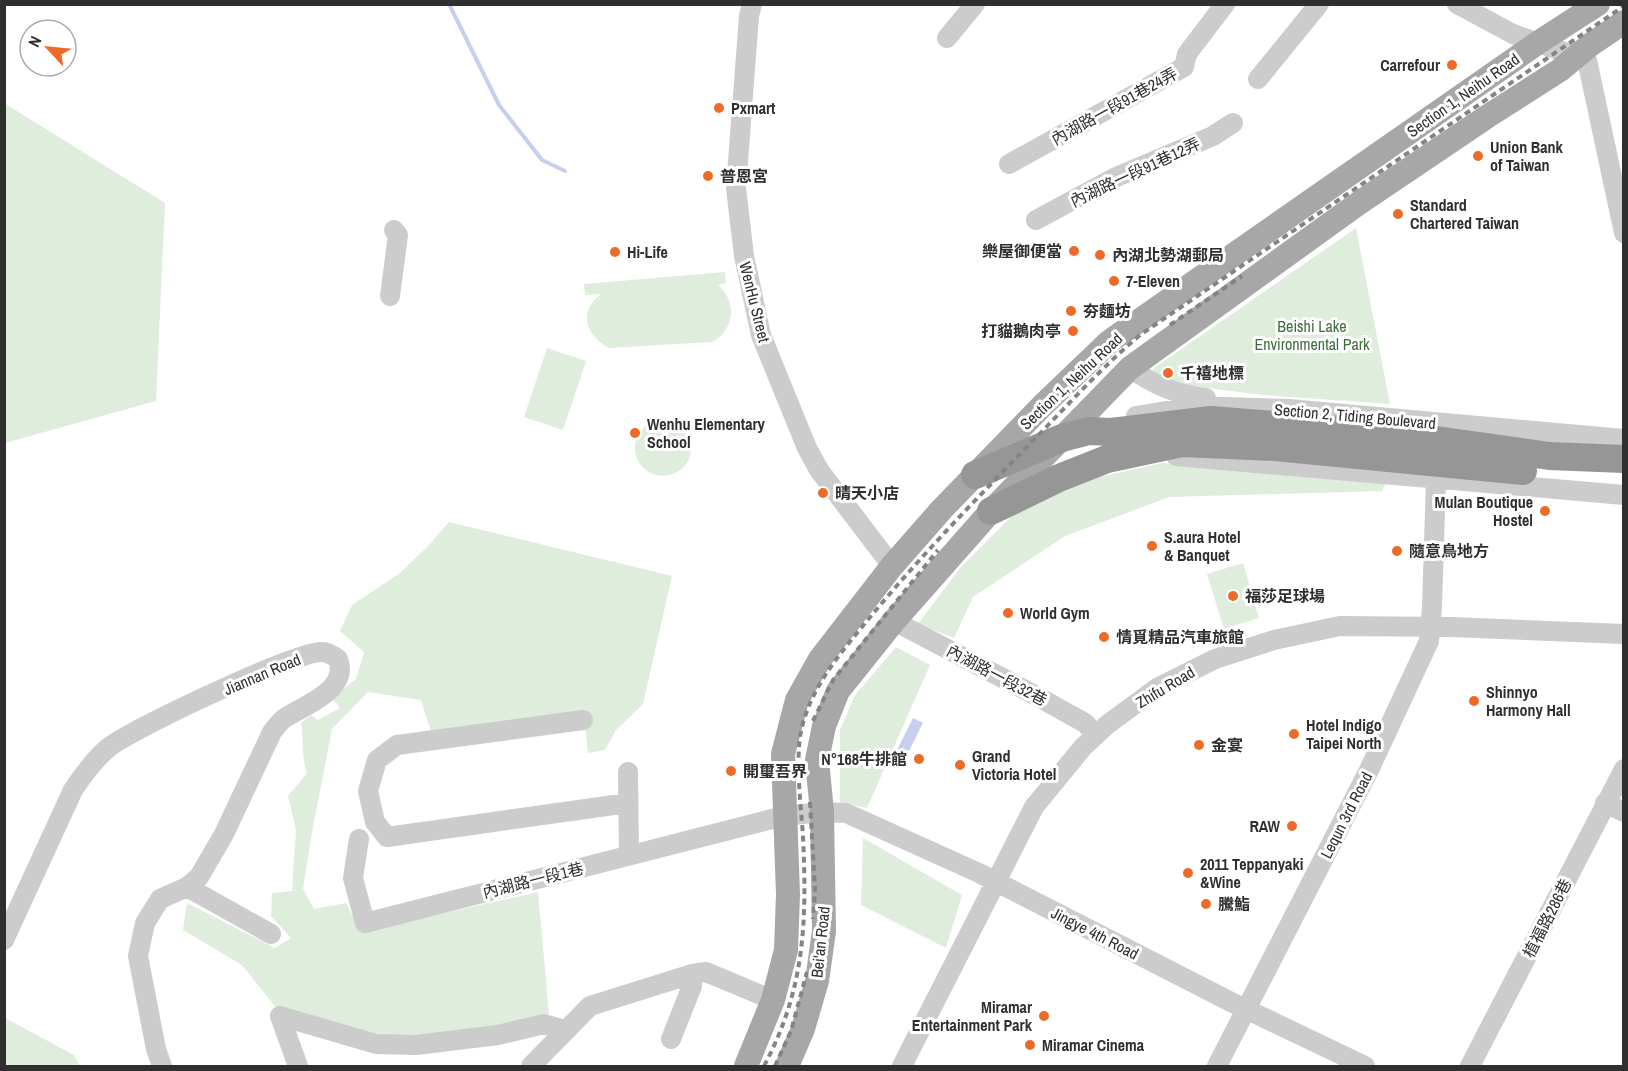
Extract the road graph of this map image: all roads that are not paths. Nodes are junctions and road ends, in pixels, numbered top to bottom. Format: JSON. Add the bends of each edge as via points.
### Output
{"nodes":[{"id":1,"x":752,"y":4,"type":"edge"},
{"id":2,"x":975,"y":4,"type":"edge"},
{"id":3,"x":1225,"y":4,"type":"edge"},
{"id":4,"x":1318,"y":4,"type":"edge"},
{"id":5,"x":1457,"y":4,"type":"edge"},
{"id":6,"x":1598,"y":4,"type":"edge"},
{"id":7,"x":1623,"y":22,"type":"edge"},
{"id":8,"x":947,"y":38,"type":"dead end"},
{"id":9,"x":1539,"y":42,"type":"junction"},
{"id":10,"x":1578,"y":56,"type":"junction"},
{"id":11,"x":1258,"y":79,"type":"dead end"},
{"id":12,"x":1233,"y":123,"type":"dead end"},
{"id":13,"x":1009,"y":164,"type":"dead end"},
{"id":14,"x":1036,"y":220,"type":"dead end"},
{"id":15,"x":1622,"y":220,"type":"edge"},
{"id":16,"x":394,"y":230,"type":"dead end"},
{"id":17,"x":390,"y":296,"type":"dead end"},
{"id":18,"x":1130,"y":368,"type":"junction"},
{"id":19,"x":1289,"y":409,"type":"junction"},
{"id":20,"x":1076,"y":435,"type":"junction"},
{"id":21,"x":1623,"y":439,"type":"edge"},
{"id":22,"x":1107,"y":459,"type":"junction"},
{"id":23,"x":1623,"y":459,"type":"edge"},
{"id":24,"x":975,"y":475,"type":"junction"},
{"id":25,"x":1623,"y":478,"type":"edge"},
{"id":26,"x":1436,"y":480,"type":"junction"},
{"id":27,"x":1623,"y":495,"type":"edge"},
{"id":28,"x":990,"y":511,"type":"junction"},
{"id":29,"x":891,"y":566,"type":"junction"},
{"id":30,"x":894,"y":621,"type":"junction"},
{"id":31,"x":1430,"y":627,"type":"junction"},
{"id":32,"x":1623,"y":634,"type":"edge"},
{"id":33,"x":583,"y":720,"type":"dead end"},
{"id":34,"x":1096,"y":735,"type":"junction"},
{"id":35,"x":1623,"y":769,"type":"edge"},
{"id":36,"x":628,"y":772,"type":"dead end"},
{"id":37,"x":628,"y":803,"type":"junction"},
{"id":38,"x":1605,"y":803,"type":"junction"},
{"id":39,"x":822,"y":812,"type":"junction"},
{"id":40,"x":1623,"y":812,"type":"edge"},
{"id":41,"x":784,"y":816,"type":"junction"},
{"id":42,"x":359,"y":839,"type":"dead end"},
{"id":43,"x":629,"y":855,"type":"junction"},
{"id":44,"x":995,"y":881,"type":"junction"},
{"id":45,"x":188,"y":887,"type":"junction"},
{"id":46,"x":271,"y":934,"type":"dead end"},
{"id":47,"x":4,"y":940,"type":"edge"},
{"id":48,"x":692,"y":974,"type":"junction"},
{"id":49,"x":773,"y":1000,"type":"junction"},
{"id":50,"x":1246,"y":1009,"type":"junction"},
{"id":51,"x":565,"y":1030,"type":"junction"},
{"id":52,"x":671,"y":1040,"type":"dead end"},
{"id":53,"x":162,"y":1066,"type":"edge"},
{"id":54,"x":298,"y":1066,"type":"edge"},
{"id":55,"x":531,"y":1066,"type":"edge"},
{"id":56,"x":746,"y":1066,"type":"edge"},
{"id":57,"x":787,"y":1066,"type":"edge"},
{"id":58,"x":902,"y":1066,"type":"edge"},
{"id":59,"x":1218,"y":1066,"type":"edge"},
{"id":60,"x":1365,"y":1066,"type":"edge"},
{"id":61,"x":1470,"y":1066,"type":"edge"}],
"edges":[{"from":1,"to":29,"type":"street","name":"WenHu Street","via":[[736,188],[744,256],[761,335],[819,470]]},
{"from":2,"to":8,"type":"street"},
{"from":3,"to":13,"type":"street","name":"內湖路一段91巷24弄","via":[[1187,54],[1184,67]]},
{"from":4,"to":11,"type":"street"},
{"from":5,"to":9,"type":"street","via":[[1513,34]]},
{"from":6,"to":9,"type":"main road","name":"Section 1, Neihu Road"},
{"from":7,"to":10,"type":"main road","name":"Section 1, Neihu Road"},
{"from":9,"to":10,"type":"street"},
{"from":9,"to":24,"type":"main road","name":"Section 1, Neihu Road","via":[[1110,341]]},
{"from":10,"to":15,"type":"street","via":[[1587,60]]},
{"from":10,"to":18,"type":"main road","name":"Section 1, Neihu Road","via":[[1359,203]]},
{"from":12,"to":14,"type":"street","name":"內湖路一段91巷12弄","via":[[1213,136],[1114,178]]},
{"from":16,"to":17,"type":"street","via":[[398,235]]},
{"from":18,"to":19,"type":"street","via":[[1149,382],[1180,395]]},
{"from":18,"to":20,"type":"main road","name":"Section 1, Neihu Road"},
{"from":19,"to":20,"type":"street","name":"Section 2, Tiding Boulevard","via":[[1196,406],[1126,417]]},
{"from":19,"to":21,"type":"street","name":"Section 2, Tiding Boulevard"},
{"from":20,"to":23,"type":"highway","name":"Section 2, Tiding Boulevard","via":[[1211,420],[1394,435],[1549,456]]},
{"from":20,"to":24,"type":"highway","name":"Section 2, Tiding Boulevard"},
{"from":20,"to":28,"type":"main road","name":"Section 1, Neihu Road"},
{"from":22,"to":25,"type":"highway","via":[[1182,443],[1275,447],[1555,475]]},
{"from":22,"to":26,"type":"street","via":[[1175,456]]},
{"from":22,"to":28,"type":"highway"},
{"from":24,"to":29,"type":"main road","name":"Section 1, Neihu Road"},
{"from":26,"to":27,"type":"street"},
{"from":26,"to":31,"type":"street","name":"Lequn 3rd Road"},
{"from":28,"to":30,"type":"main road","name":"Section 1, Neihu Road"},
{"from":29,"to":41,"type":"main road","name":"Section 1, Neihu Road","via":[[820,659],[797,700],[783,754]]},
{"from":30,"to":34,"type":"street","name":"內湖路一段32巷","via":[[1085,723]]},
{"from":30,"to":39,"type":"main road","name":"Section 1, Neihu Road","via":[[838,691],[824,726],[817,760]]},
{"from":31,"to":32,"type":"street","name":"Zhifu Road"},
{"from":31,"to":34,"type":"street","name":"Zhifu Road","via":[[1340,626],[1275,640],[1215,659],[1157,688]]},
{"from":31,"to":50,"type":"street","name":"Lequn 3rd Road","via":[[1429,641],[1369,770]]},
{"from":33,"to":37,"type":"street","via":[[397,745],[376,760],[368,791],[375,822],[387,837]]},
{"from":34,"to":44,"type":"street","name":"Zhifu Road","via":[[1034,807]]},
{"from":35,"to":38,"type":"street","name":"植福路286巷"},
{"from":36,"to":37,"type":"street"},
{"from":37,"to":43,"type":"street"},
{"from":38,"to":40,"type":"street"},
{"from":38,"to":61,"type":"street","name":"植福路286巷"},
{"from":39,"to":41,"type":"street","name":"Jingye 4th Road"},
{"from":39,"to":44,"type":"street","name":"Jingye 4th Road","via":[[846,813]]},
{"from":39,"to":57,"type":"main road","name":"Bei'an Road","via":[[824,931],[817,981]]},
{"from":41,"to":43,"type":"street","name":"內湖路一段1巷"},
{"from":41,"to":49,"type":"main road","name":"Bei'an Road","via":[[786,950]]},
{"from":42,"to":43,"type":"street","name":"內湖路一段1巷","via":[[353,878],[365,922]]},
{"from":44,"to":50,"type":"street","name":"Jingye 4th Road"},
{"from":44,"to":58,"type":"street","name":"Zhifu Road"},
{"from":45,"to":46,"type":"street"},
{"from":45,"to":47,"type":"street","name":"Jiannan Road","via":[[224,834],[272,732],[282,720],[329,692],[338,679],[339,659],[322,652],[270,668],[109,747],[73,790]]},
{"from":45,"to":53,"type":"street","name":"Jiannan Road","via":[[160,899],[145,923],[138,956]]},
{"from":48,"to":49,"type":"street","via":[[706,972]]},
{"from":48,"to":51,"type":"street","via":[[590,1006]]},
{"from":48,"to":52,"type":"street","via":[[692,986]]},
{"from":49,"to":56,"type":"main road","name":"Bei'an Road"},
{"from":50,"to":59,"type":"street","name":"Lequn 3rd Road"},
{"from":50,"to":60,"type":"street","name":"Jingye 4th Road"},
{"from":51,"to":54,"type":"street","via":[[544,1024],[498,1035],[376,1044],[280,1016]]},
{"from":51,"to":55,"type":"street"}]}
